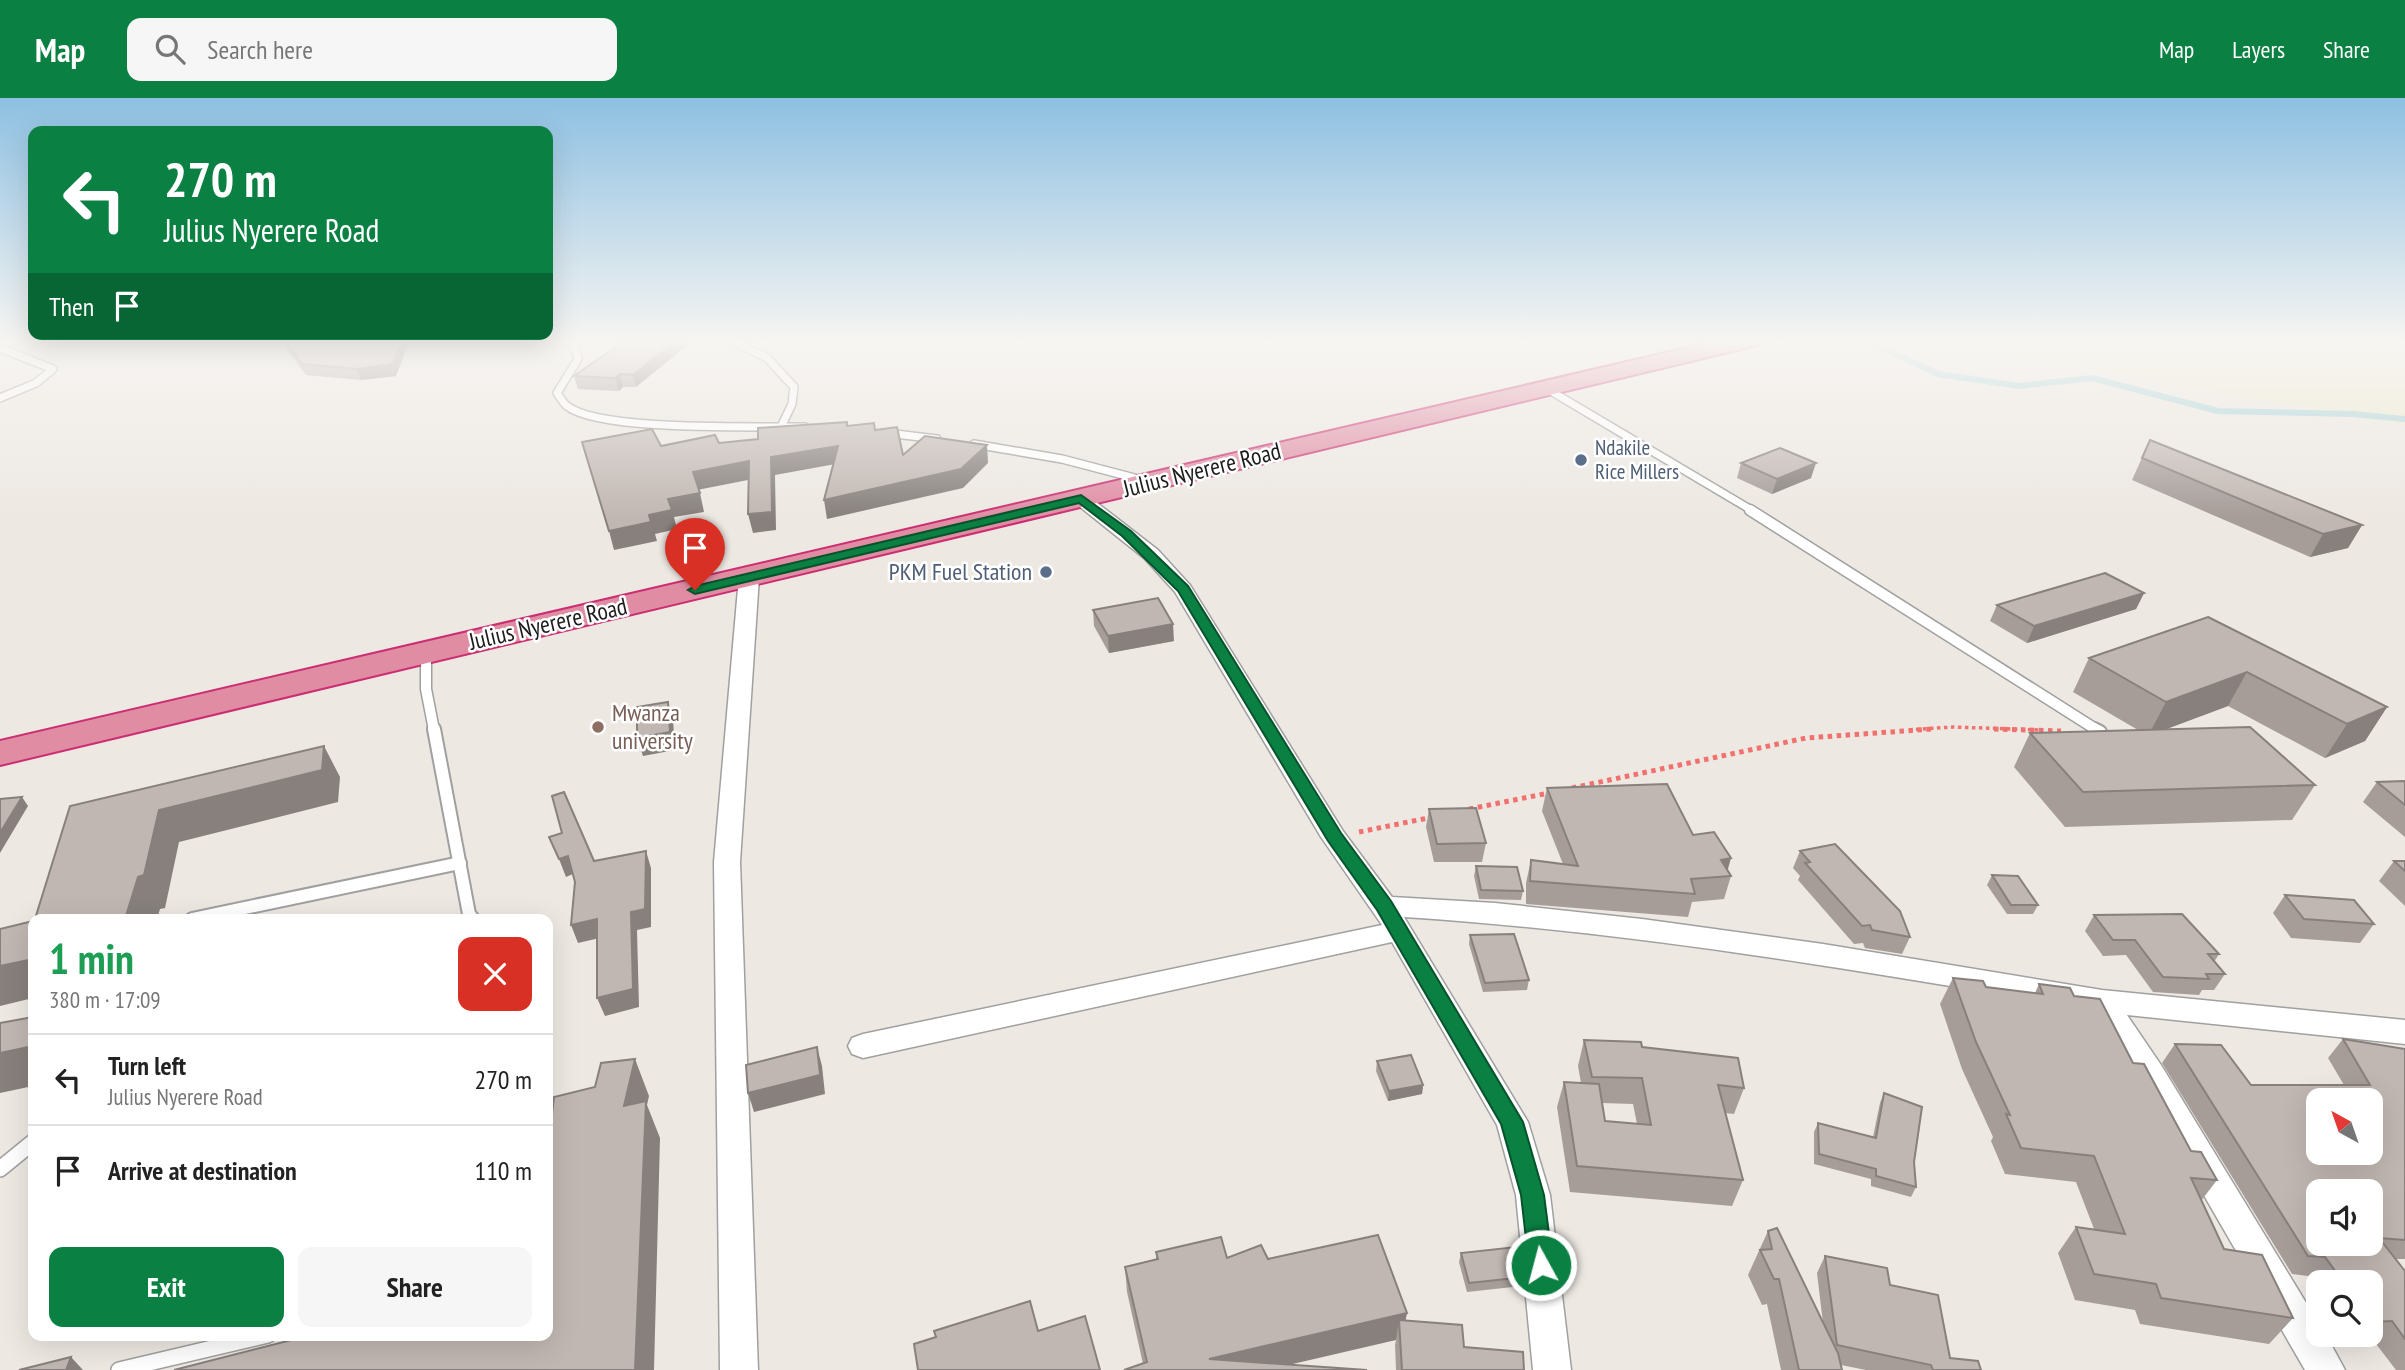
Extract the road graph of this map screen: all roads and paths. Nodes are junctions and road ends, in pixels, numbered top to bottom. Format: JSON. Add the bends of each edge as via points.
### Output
{"nodes":[{"id":1,"x":560,"y":399,"type":"edge"},
{"id":2,"x":793,"y":399,"type":"edge"},
{"id":3,"x":1493,"y":399,"type":"edge"},
{"id":4,"x":1565,"y":399,"type":"edge"},
{"id":5,"x":782,"y":425,"type":"junction"},
{"id":6,"x":821,"y":428,"type":"edge"},
{"id":7,"x":874,"y":432,"type":"edge"},
{"id":8,"x":942,"y":439,"type":"edge"},
{"id":9,"x":967,"y":443,"type":"edge"},
{"id":10,"x":1149,"y":482,"type":"junction"},
{"id":11,"x":1081,"y":499,"type":"junction"},
{"id":12,"x":749,"y":577,"type":"junction"},
{"id":13,"x":426,"y":653,"type":"junction"},
{"id":14,"x":2100,"y":732,"type":"joint"},
{"id":15,"x":0,"y":753,"type":"edge"},
{"id":16,"x":1467,"y":809,"type":"edge"},
{"id":17,"x":1440,"y":815,"type":"edge"},
{"id":18,"x":1334,"y":837,"type":"junction"},
{"id":19,"x":460,"y":863,"type":"junction"},
{"id":20,"x":1384,"y":906,"type":"junction"},
{"id":21,"x":216,"y":914,"type":"edge"},
{"id":22,"x":468,"y":914,"type":"edge"},
{"id":23,"x":1399,"y":931,"type":"junction"},
{"id":24,"x":2102,"y":1001,"type":"junction"},
{"id":25,"x":2405,"y":1032,"type":"edge"},
{"id":26,"x":863,"y":1046,"type":"dead end"},
{"id":27,"x":28,"y":1146,"type":"edge"},
{"id":28,"x":0,"y":1169,"type":"edge"},
{"id":29,"x":242,"y":1341,"type":"edge"},
{"id":30,"x":119,"y":1370,"type":"edge"},
{"id":31,"x":739,"y":1370,"type":"edge"},
{"id":32,"x":1552,"y":1370,"type":"edge"},
{"id":33,"x":2326,"y":1370,"type":"edge"}],
"edges":[{"from":1,"to":5,"type":"lane","via":[[573,411],[597,417],[676,426]]},
{"from":2,"to":5,"type":"lane"},
{"from":3,"to":10,"type":"highway","name":"Julius Nyerere Road"},
{"from":4,"to":14,"type":"lane","via":[[1740,503]]},
{"from":5,"to":6,"type":"lane"},
{"from":7,"to":8,"type":"lane"},
{"from":9,"to":10,"type":"lane","via":[[1062,459]]},
{"from":10,"to":11,"type":"highway","name":"Julius Nyerere Road"},
{"from":11,"to":12,"type":"highway","name":"Julius Nyerere Road"},
{"from":11,"to":18,"type":"street","via":[[1151,554],[1183,589]]},
{"from":12,"to":13,"type":"highway","name":"Julius Nyerere Road"},
{"from":12,"to":31,"type":"street","via":[[727,862]]},
{"from":13,"to":15,"type":"highway","name":"Julius Nyerere Road"},
{"from":13,"to":19,"type":"lane","via":[[426,689]]},
{"from":14,"to":16,"type":"path","via":[[1953,727],[1806,738]]},
{"from":17,"to":18,"type":"path"},
{"from":18,"to":20,"type":"street"},
{"from":19,"to":21,"type":"lane"},
{"from":19,"to":22,"type":"lane"},
{"from":20,"to":23,"type":"street"},
{"from":20,"to":24,"type":"street","via":[[1642,929]]},
{"from":23,"to":26,"type":"street"},
{"from":23,"to":32,"type":"street","via":[[1511,1122],[1533,1195]]},
{"from":24,"to":25,"type":"street"},
{"from":24,"to":33,"type":"street"},
{"from":27,"to":28,"type":"lane"},
{"from":29,"to":30,"type":"lane"}]}
